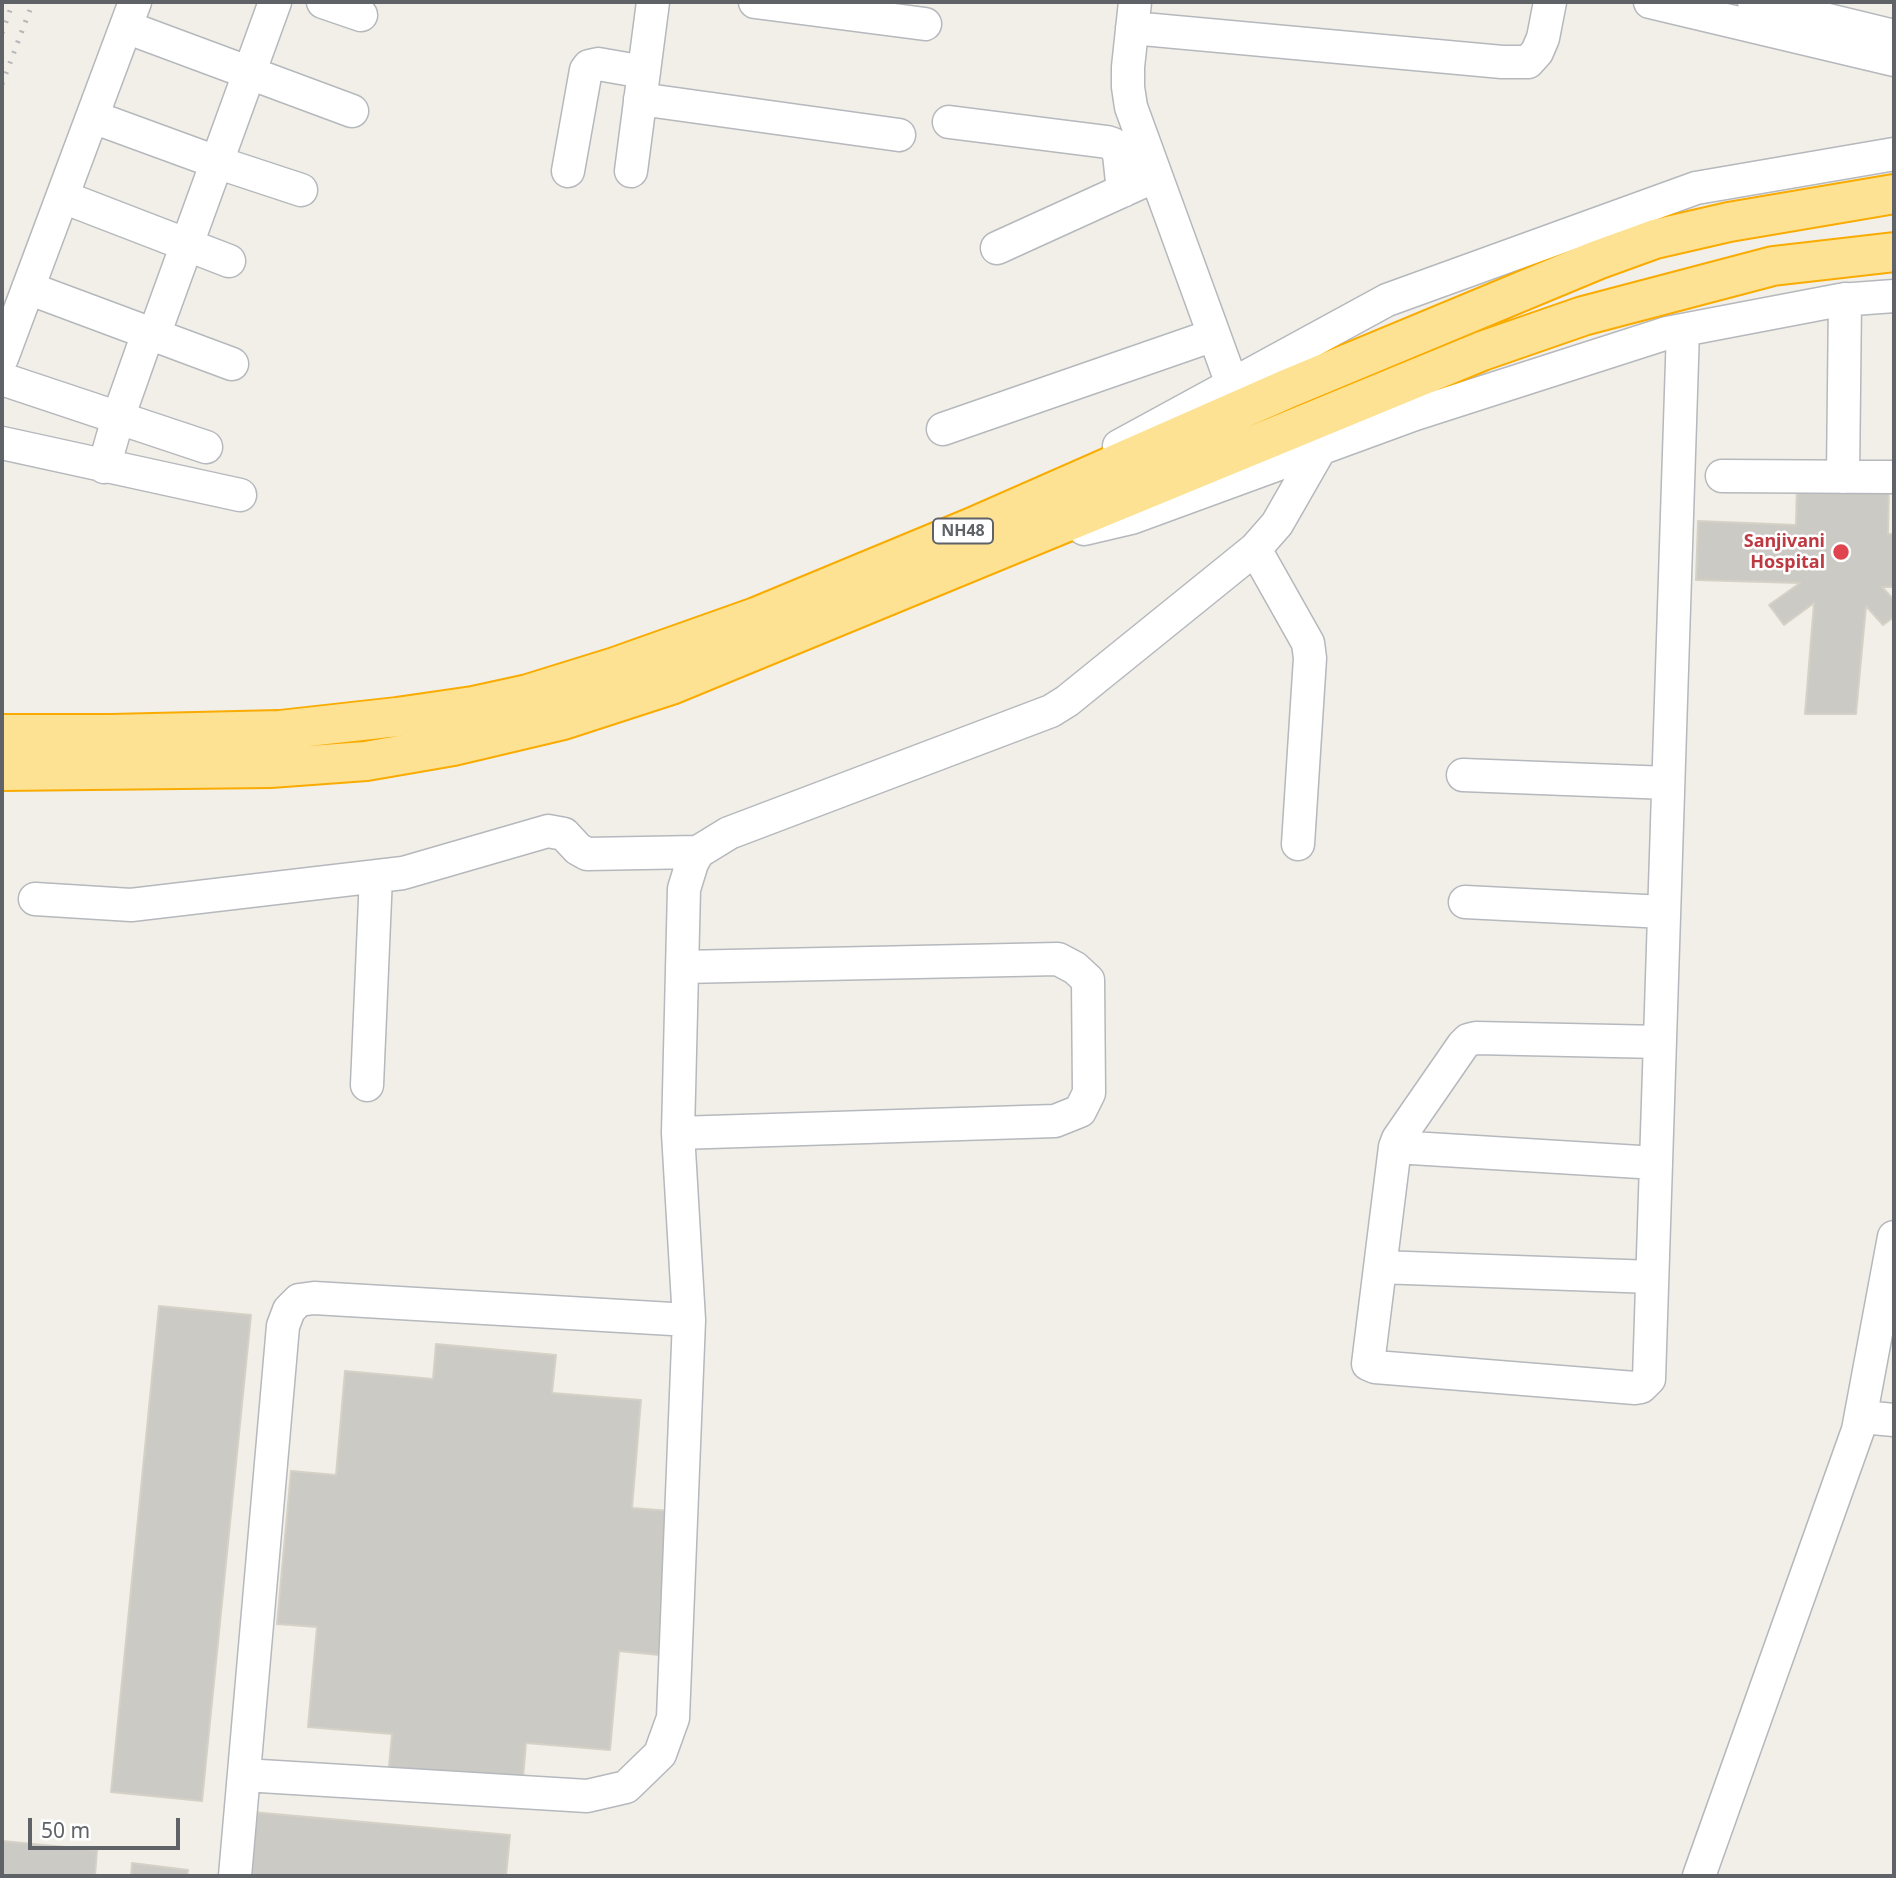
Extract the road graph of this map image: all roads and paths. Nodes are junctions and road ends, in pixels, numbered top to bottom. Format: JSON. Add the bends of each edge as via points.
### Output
{"nodes":[{"id":1,"x":275,"y":2,"type":"edge"},
{"id":2,"x":323,"y":2,"type":"edge"},
{"id":3,"x":653,"y":2,"type":"edge"},
{"id":4,"x":755,"y":2,"type":"edge"},
{"id":5,"x":1550,"y":2,"type":"edge"},
{"id":6,"x":1650,"y":2,"type":"edge"},
{"id":7,"x":1754,"y":2,"type":"edge"},
{"id":8,"x":131,"y":14,"type":"edge"},
{"id":9,"x":361,"y":15,"type":"dead end"},
{"id":10,"x":1133,"y":15,"type":"edge"},
{"id":11,"x":1881,"y":23,"type":"edge"},
{"id":12,"x":925,"y":24,"type":"dead end"},
{"id":13,"x":1894,"y":60,"type":"edge"},
{"id":14,"x":249,"y":73,"type":"junction"},
{"id":15,"x":642,"y":85,"type":"junction"},
{"id":16,"x":352,"y":111,"type":"dead end"},
{"id":17,"x":93,"y":117,"type":"junction"},
{"id":18,"x":949,"y":122,"type":"dead end"},
{"id":19,"x":899,"y":135,"type":"dead end"},
{"id":20,"x":1894,"y":154,"type":"edge"},
{"id":21,"x":216,"y":162,"type":"junction"},
{"id":22,"x":568,"y":171,"type":"dead end"},
{"id":23,"x":631,"y":171,"type":"dead end"},
{"id":24,"x":1156,"y":175,"type":"junction"},
{"id":25,"x":301,"y":190,"type":"dead end"},
{"id":26,"x":1123,"y":191,"type":"junction"},
{"id":27,"x":1894,"y":194,"type":"edge"},
{"id":28,"x":63,"y":197,"type":"junction"},
{"id":29,"x":186,"y":244,"type":"junction"},
{"id":30,"x":997,"y":248,"type":"dead end"},
{"id":31,"x":1894,"y":252,"type":"edge"},
{"id":32,"x":229,"y":261,"type":"dead end"},
{"id":33,"x":28,"y":288,"type":"junction"},
{"id":34,"x":1894,"y":296,"type":"edge"},
{"id":35,"x":1845,"y":299,"type":"junction"},
{"id":36,"x":1683,"y":330,"type":"junction"},
{"id":37,"x":151,"y":334,"type":"junction"},
{"id":38,"x":1214,"y":335,"type":"junction"},
{"id":39,"x":2,"y":358,"type":"edge"},
{"id":40,"x":232,"y":364,"type":"dead end"},
{"id":41,"x":2,"y":379,"type":"edge"},
{"id":42,"x":1232,"y":384,"type":"junction"},
{"id":43,"x":118,"y":418,"type":"junction"},
{"id":44,"x":943,"y":429,"type":"dead end"},
{"id":45,"x":2,"y":443,"type":"edge"},
{"id":46,"x":206,"y":447,"type":"dead end"},
{"id":47,"x":1320,"y":449,"type":"junction"},
{"id":48,"x":104,"y":467,"type":"junction"},
{"id":49,"x":1722,"y":476,"type":"dead end"},
{"id":50,"x":1843,"y":477,"type":"junction"},
{"id":51,"x":1894,"y":477,"type":"edge"},
{"id":52,"x":240,"y":495,"type":"dead end"},
{"id":53,"x":982,"y":539,"type":"junction"},
{"id":54,"x":1255,"y":549,"type":"junction"},
{"id":55,"x":2,"y":734,"type":"edge"},
{"id":56,"x":2,"y":771,"type":"edge"},
{"id":57,"x":1463,"y":775,"type":"dead end"},
{"id":58,"x":1668,"y":783,"type":"junction"},
{"id":59,"x":1298,"y":844,"type":"dead end"},
{"id":60,"x":698,"y":852,"type":"junction"},
{"id":61,"x":376,"y":876,"type":"junction"},
{"id":62,"x":35,"y":899,"type":"dead end"},
{"id":63,"x":1465,"y":902,"type":"dead end"},
{"id":64,"x":1664,"y":912,"type":"junction"},
{"id":65,"x":682,"y":967,"type":"junction"},
{"id":66,"x":1660,"y":1042,"type":"junction"},
{"id":67,"x":367,"y":1085,"type":"dead end"},
{"id":68,"x":678,"y":1133,"type":"junction"},
{"id":69,"x":1395,"y":1147,"type":"junction"},
{"id":70,"x":1656,"y":1163,"type":"junction"},
{"id":71,"x":1894,"y":1237,"type":"edge"},
{"id":72,"x":1380,"y":1267,"type":"junction"},
{"id":73,"x":1652,"y":1277,"type":"junction"},
{"id":74,"x":689,"y":1320,"type":"junction"},
{"id":75,"x":1861,"y":1417,"type":"junction"},
{"id":76,"x":1894,"y":1420,"type":"edge"},
{"id":77,"x":244,"y":1775,"type":"junction"},
{"id":78,"x":235,"y":1876,"type":"edge"},
{"id":79,"x":1699,"y":1876,"type":"edge"}],
"edges":[{"from":1,"to":14,"type":"street"},
{"from":2,"to":9,"type":"street"},
{"from":3,"to":15,"type":"street"},
{"from":4,"to":12,"type":"street"},
{"from":5,"to":10,"type":"street","via":[[1544,38],[1528,62]]},
{"from":6,"to":13,"type":"street"},
{"from":7,"to":11,"type":"street"},
{"from":8,"to":14,"type":"street"},
{"from":8,"to":17,"type":"street"},
{"from":10,"to":24,"type":"street","via":[[1128,87]]},
{"from":14,"to":16,"type":"street"},
{"from":14,"to":21,"type":"street"},
{"from":15,"to":19,"type":"street"},
{"from":15,"to":22,"type":"street","via":[[598,64],[589,66]]},
{"from":15,"to":23,"type":"street"},
{"from":17,"to":21,"type":"street"},
{"from":17,"to":28,"type":"street"},
{"from":18,"to":26,"type":"street","via":[[1113,144],[1119,155]]},
{"from":20,"to":42,"type":"street","via":[[1696,188],[1387,300]]},
{"from":21,"to":25,"type":"street"},
{"from":21,"to":29,"type":"street"},
{"from":24,"to":26,"type":"street"},
{"from":24,"to":38,"type":"street"},
{"from":26,"to":30,"type":"street"},
{"from":27,"to":53,"type":"highway","number":"NH48","via":[[1729,222],[1655,239],[1597,260],[1289,388]]},
{"from":28,"to":29,"type":"street"},
{"from":28,"to":33,"type":"street"},
{"from":29,"to":32,"type":"street"},
{"from":29,"to":37,"type":"street"},
{"from":31,"to":53,"type":"highway","number":"NH48","via":[[1773,266],[1583,316]]},
{"from":33,"to":37,"type":"street"},
{"from":33,"to":39,"type":"street"},
{"from":34,"to":35,"type":"street"},
{"from":35,"to":36,"type":"street"},
{"from":35,"to":50,"type":"street"},
{"from":36,"to":47,"type":"street","via":[[1415,414]]},
{"from":36,"to":58,"type":"street"},
{"from":37,"to":40,"type":"street"},
{"from":37,"to":43,"type":"street"},
{"from":38,"to":42,"type":"street"},
{"from":38,"to":44,"type":"street"},
{"from":41,"to":43,"type":"street"},
{"from":42,"to":53,"type":"street"},
{"from":43,"to":46,"type":"street"},
{"from":43,"to":48,"type":"street"},
{"from":45,"to":48,"type":"street"},
{"from":47,"to":53,"type":"street","via":[[1131,518]]},
{"from":47,"to":54,"type":"street","via":[[1277,524]]},
{"from":48,"to":52,"type":"street"},
{"from":49,"to":50,"type":"street"},
{"from":50,"to":51,"type":"street"},
{"from":53,"to":55,"type":"highway","number":"NH48","via":[[528,694],[410,715],[280,730]]},
{"from":53,"to":56,"type":"highway","number":"NH48","via":[[671,685],[563,720],[366,761],[270,768]]},
{"from":54,"to":59,"type":"street","via":[[1308,643]]},
{"from":54,"to":60,"type":"street","via":[[1051,711],[729,833]]},
{"from":57,"to":58,"type":"street"},
{"from":58,"to":64,"type":"street"},
{"from":60,"to":61,"type":"street","via":[[587,854],[564,834],[548,831],[411,871]]},
{"from":60,"to":65,"type":"street","via":[[684,889]]},
{"from":61,"to":62,"type":"street","via":[[131,905]]},
{"from":61,"to":67,"type":"street"},
{"from":63,"to":64,"type":"street"},
{"from":64,"to":66,"type":"street"},
{"from":65,"to":68,"type":"street"},
{"from":65,"to":68,"type":"street","via":[[1058,959],[1088,980],[1089,1093],[1080,1111],[1055,1121]]},
{"from":66,"to":69,"type":"street","via":[[1468,1040]]},
{"from":66,"to":70,"type":"street"},
{"from":68,"to":74,"type":"street"},
{"from":69,"to":70,"type":"street"},
{"from":69,"to":72,"type":"street"},
{"from":70,"to":73,"type":"street"},
{"from":71,"to":75,"type":"street"},
{"from":72,"to":73,"type":"street"},
{"from":72,"to":73,"type":"street","via":[[1367,1360],[1371,1366],[1635,1388],[1648,1379]]},
{"from":74,"to":77,"type":"street","via":[[673,1718],[660,1754],[626,1787],[587,1796]]},
{"from":74,"to":77,"type":"street","via":[[314,1298],[299,1300],[289,1310],[283,1326]]},
{"from":75,"to":76,"type":"street"},
{"from":75,"to":79,"type":"street"},
{"from":77,"to":78,"type":"street"}]}
